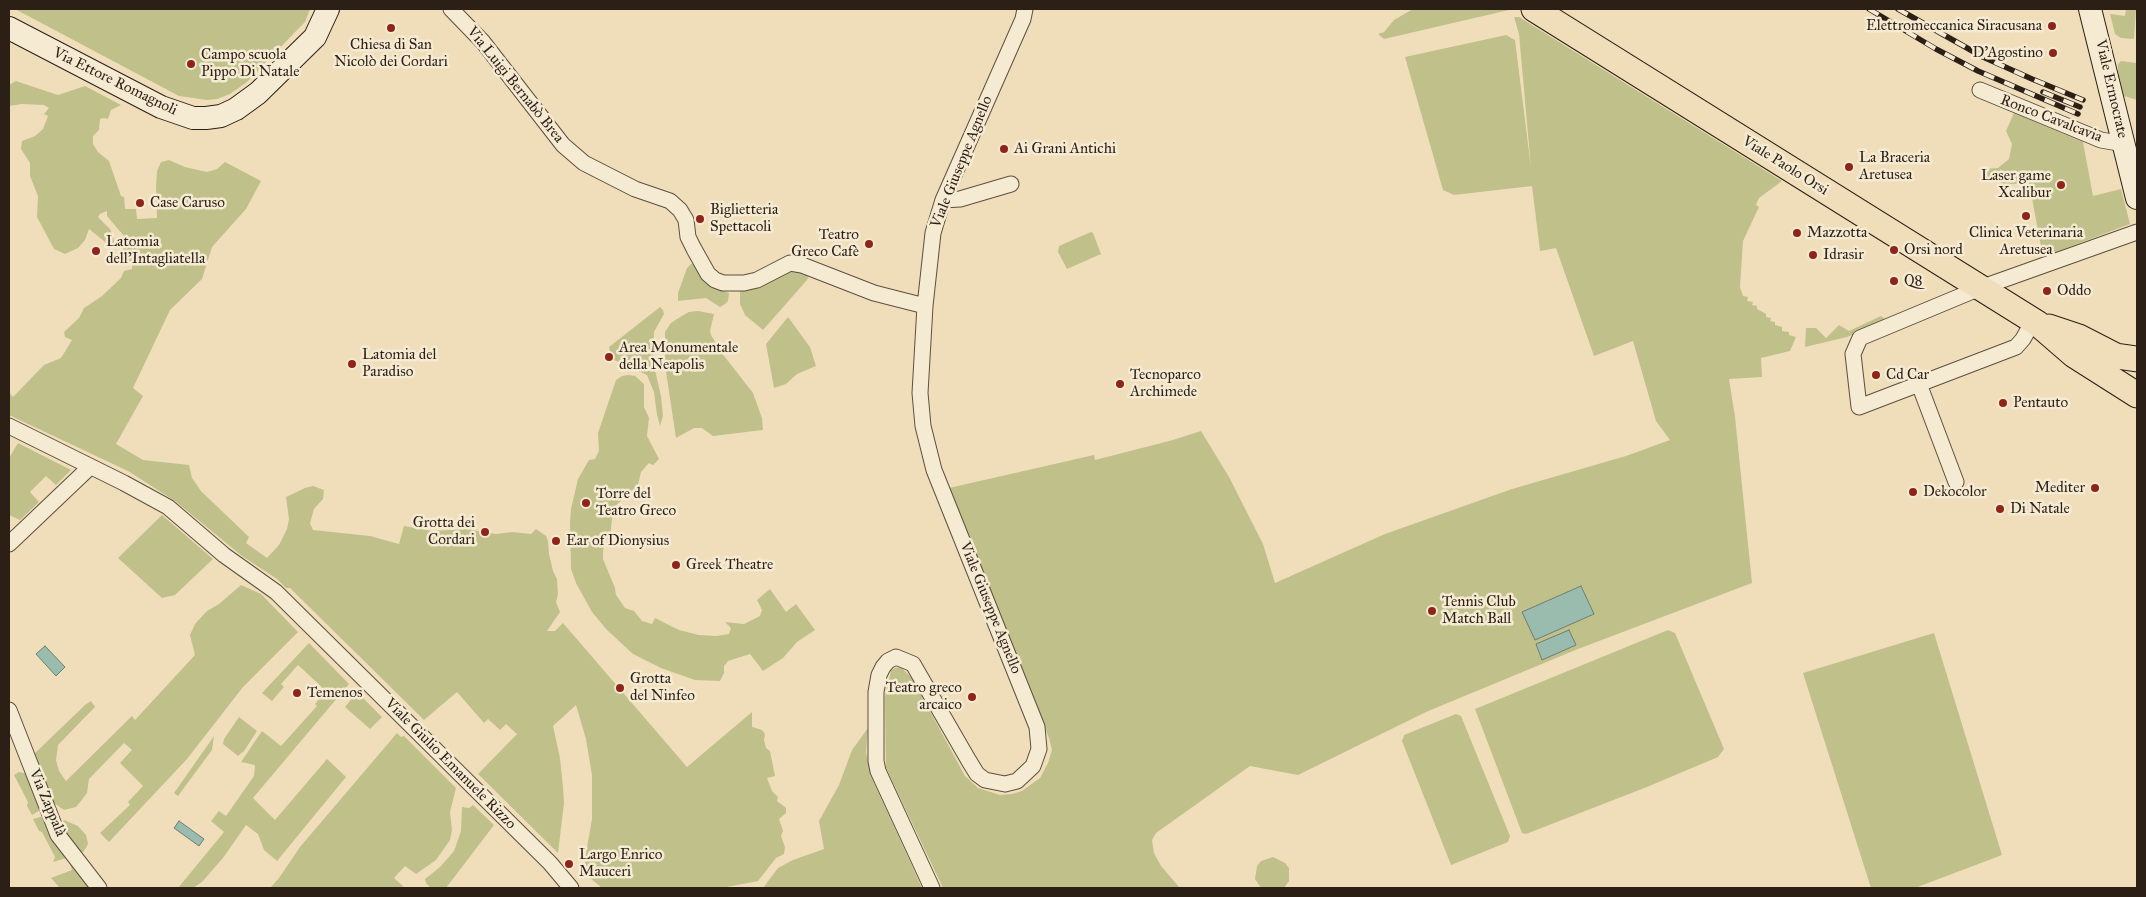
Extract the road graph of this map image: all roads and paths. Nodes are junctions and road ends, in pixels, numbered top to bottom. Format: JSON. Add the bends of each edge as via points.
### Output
{"nodes":[{"id":1,"x":328,"y":9,"type":"edge"},
{"id":2,"x":1025,"y":9,"type":"edge"},
{"id":3,"x":1534,"y":9,"type":"edge"},
{"id":4,"x":2090,"y":9,"type":"edge"},
{"id":5,"x":453,"y":10,"type":"edge"},
{"id":6,"x":9,"y":28,"type":"edge"},
{"id":7,"x":1980,"y":90,"type":"dead end"},
{"id":8,"x":2124,"y":144,"type":"junction"},
{"id":9,"x":1012,"y":184,"type":"dead end"},
{"id":10,"x":2137,"y":198,"type":"edge"},
{"id":11,"x":943,"y":200,"type":"junction"},
{"id":12,"x":2137,"y":232,"type":"edge"},
{"id":13,"x":1980,"y":288,"type":"junction"},
{"id":14,"x":925,"y":306,"type":"junction"},
{"id":15,"x":2035,"y":322,"type":"junction"},
{"id":16,"x":2137,"y":360,"type":"edge"},
{"id":17,"x":1919,"y":384,"type":"junction"},
{"id":18,"x":2137,"y":395,"type":"edge"},
{"id":19,"x":9,"y":426,"type":"edge"},
{"id":20,"x":90,"y":467,"type":"junction"},
{"id":21,"x":1956,"y":482,"type":"dead end"},
{"id":22,"x":9,"y":544,"type":"edge"},
{"id":23,"x":9,"y":710,"type":"edge"},
{"id":24,"x":99,"y":888,"type":"edge"},
{"id":25,"x":571,"y":888,"type":"edge"},
{"id":26,"x":932,"y":888,"type":"edge"}],
"edges":[{"from":1,"to":6,"type":"main road","name":"Via Ettore Romagnoli","via":[[315,37],[258,93],[236,109],[206,118],[193,118],[161,107]]},
{"from":2,"to":11,"type":"street","name":"Viale Giuseppe Agnello"},
{"from":3,"to":13,"type":"main road","name":"Viale Paolo Orsi"},
{"from":4,"to":8,"type":"main road","name":"Viale Ermocrate"},
{"from":5,"to":14,"type":"street","name":"Via Luigi Bernabò Brea","via":[[483,42],[563,145],[584,163],[635,189],[670,201],[680,210],[686,220],[688,237],[708,274],[715,280],[744,283],[790,263],[874,293]]},
{"from":7,"to":8,"type":"street","name":"Ronco Cavalcavia","via":[[2101,140]]},
{"from":8,"to":10,"type":"main road","name":"Viale Ermocrate"},
{"from":9,"to":11,"type":"street","via":[[960,199]]},
{"from":11,"to":14,"type":"street","name":"Viale Giuseppe Agnello","via":[[933,233]]},
{"from":12,"to":13,"type":"street"},
{"from":13,"to":15,"type":"main road","name":"Viale Paolo Orsi"},
{"from":13,"to":17,"type":"street","via":[[1860,338],[1853,354],[1859,407]]},
{"from":14,"to":26,"type":"street","name":"Viale Giuseppe Agnello","via":[[920,393],[928,452],[1036,727],[1039,749],[1033,766],[1016,781],[1005,784],[985,780],[969,761],[913,664],[896,658],[883,667],[876,692],[878,771]]},
{"from":15,"to":16,"type":"main road","via":[[2079,337],[2116,356]]},
{"from":15,"to":17,"type":"street","via":[[2016,347]]},
{"from":15,"to":18,"type":"main road","via":[[2074,355]]},
{"from":17,"to":21,"type":"street"},
{"from":19,"to":20,"type":"street","name":"Viale Giulio Emanuele Rizzo"},
{"from":20,"to":22,"type":"street"},
{"from":20,"to":25,"type":"street","name":"Viale Giulio Emanuele Rizzo","via":[[168,507],[224,555],[276,592],[550,863]]},
{"from":23,"to":24,"type":"street","name":"Via Zappalà","via":[[58,835]]}]}
